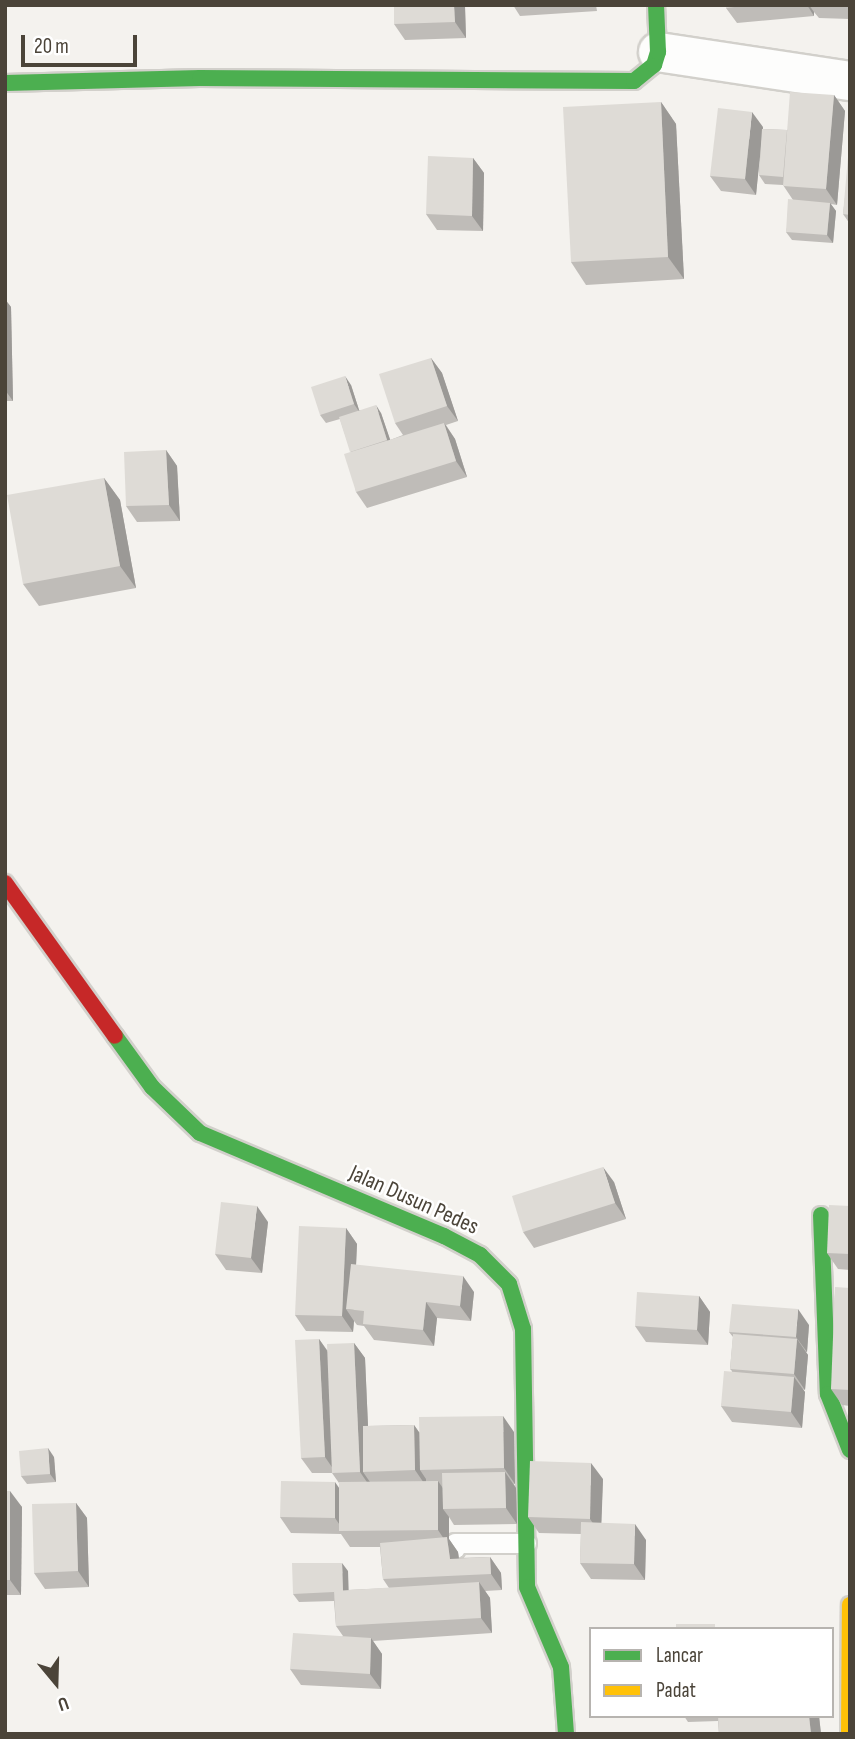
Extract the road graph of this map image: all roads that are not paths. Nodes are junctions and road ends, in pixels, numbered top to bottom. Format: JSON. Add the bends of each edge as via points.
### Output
{"nodes":[{"id":1,"x":656,"y":5,"type":"edge"},
{"id":2,"x":658,"y":52,"type":"junction"},
{"id":3,"x":850,"y":80,"type":"edge"},
{"id":4,"x":5,"y":83,"type":"edge"},
{"id":5,"x":5,"y":883,"type":"edge"},
{"id":6,"x":821,"y":1215,"type":"dead end"},
{"id":7,"x":850,"y":1450,"type":"edge"},
{"id":8,"x":526,"y":1543,"type":"junction"},
{"id":9,"x":406,"y":1549,"type":"edge"},
{"id":10,"x":850,"y":1605,"type":"edge"},
{"id":11,"x":566,"y":1734,"type":"edge"},
{"id":12,"x":849,"y":1734,"type":"edge"}],
"edges":[{"from":1,"to":2,"type":"street"},
{"from":2,"to":3,"type":"street"},
{"from":2,"to":4,"type":"street","via":[[654,65],[634,80],[200,78]]},
{"from":5,"to":8,"type":"street","name":"Jalan Dusun Pedes","via":[[152,1087],[200,1133],[444,1236],[480,1255],[509,1284],[523,1329]]},
{"from":6,"to":7,"type":"street","via":[[828,1394]]},
{"from":8,"to":9,"type":"lane","via":[[455,1543],[455,1548]]},
{"from":8,"to":11,"type":"street","name":"Jalan Dusun Pedes","via":[[527,1587],[565,1688]]},
{"from":10,"to":12,"type":"street"}]}
